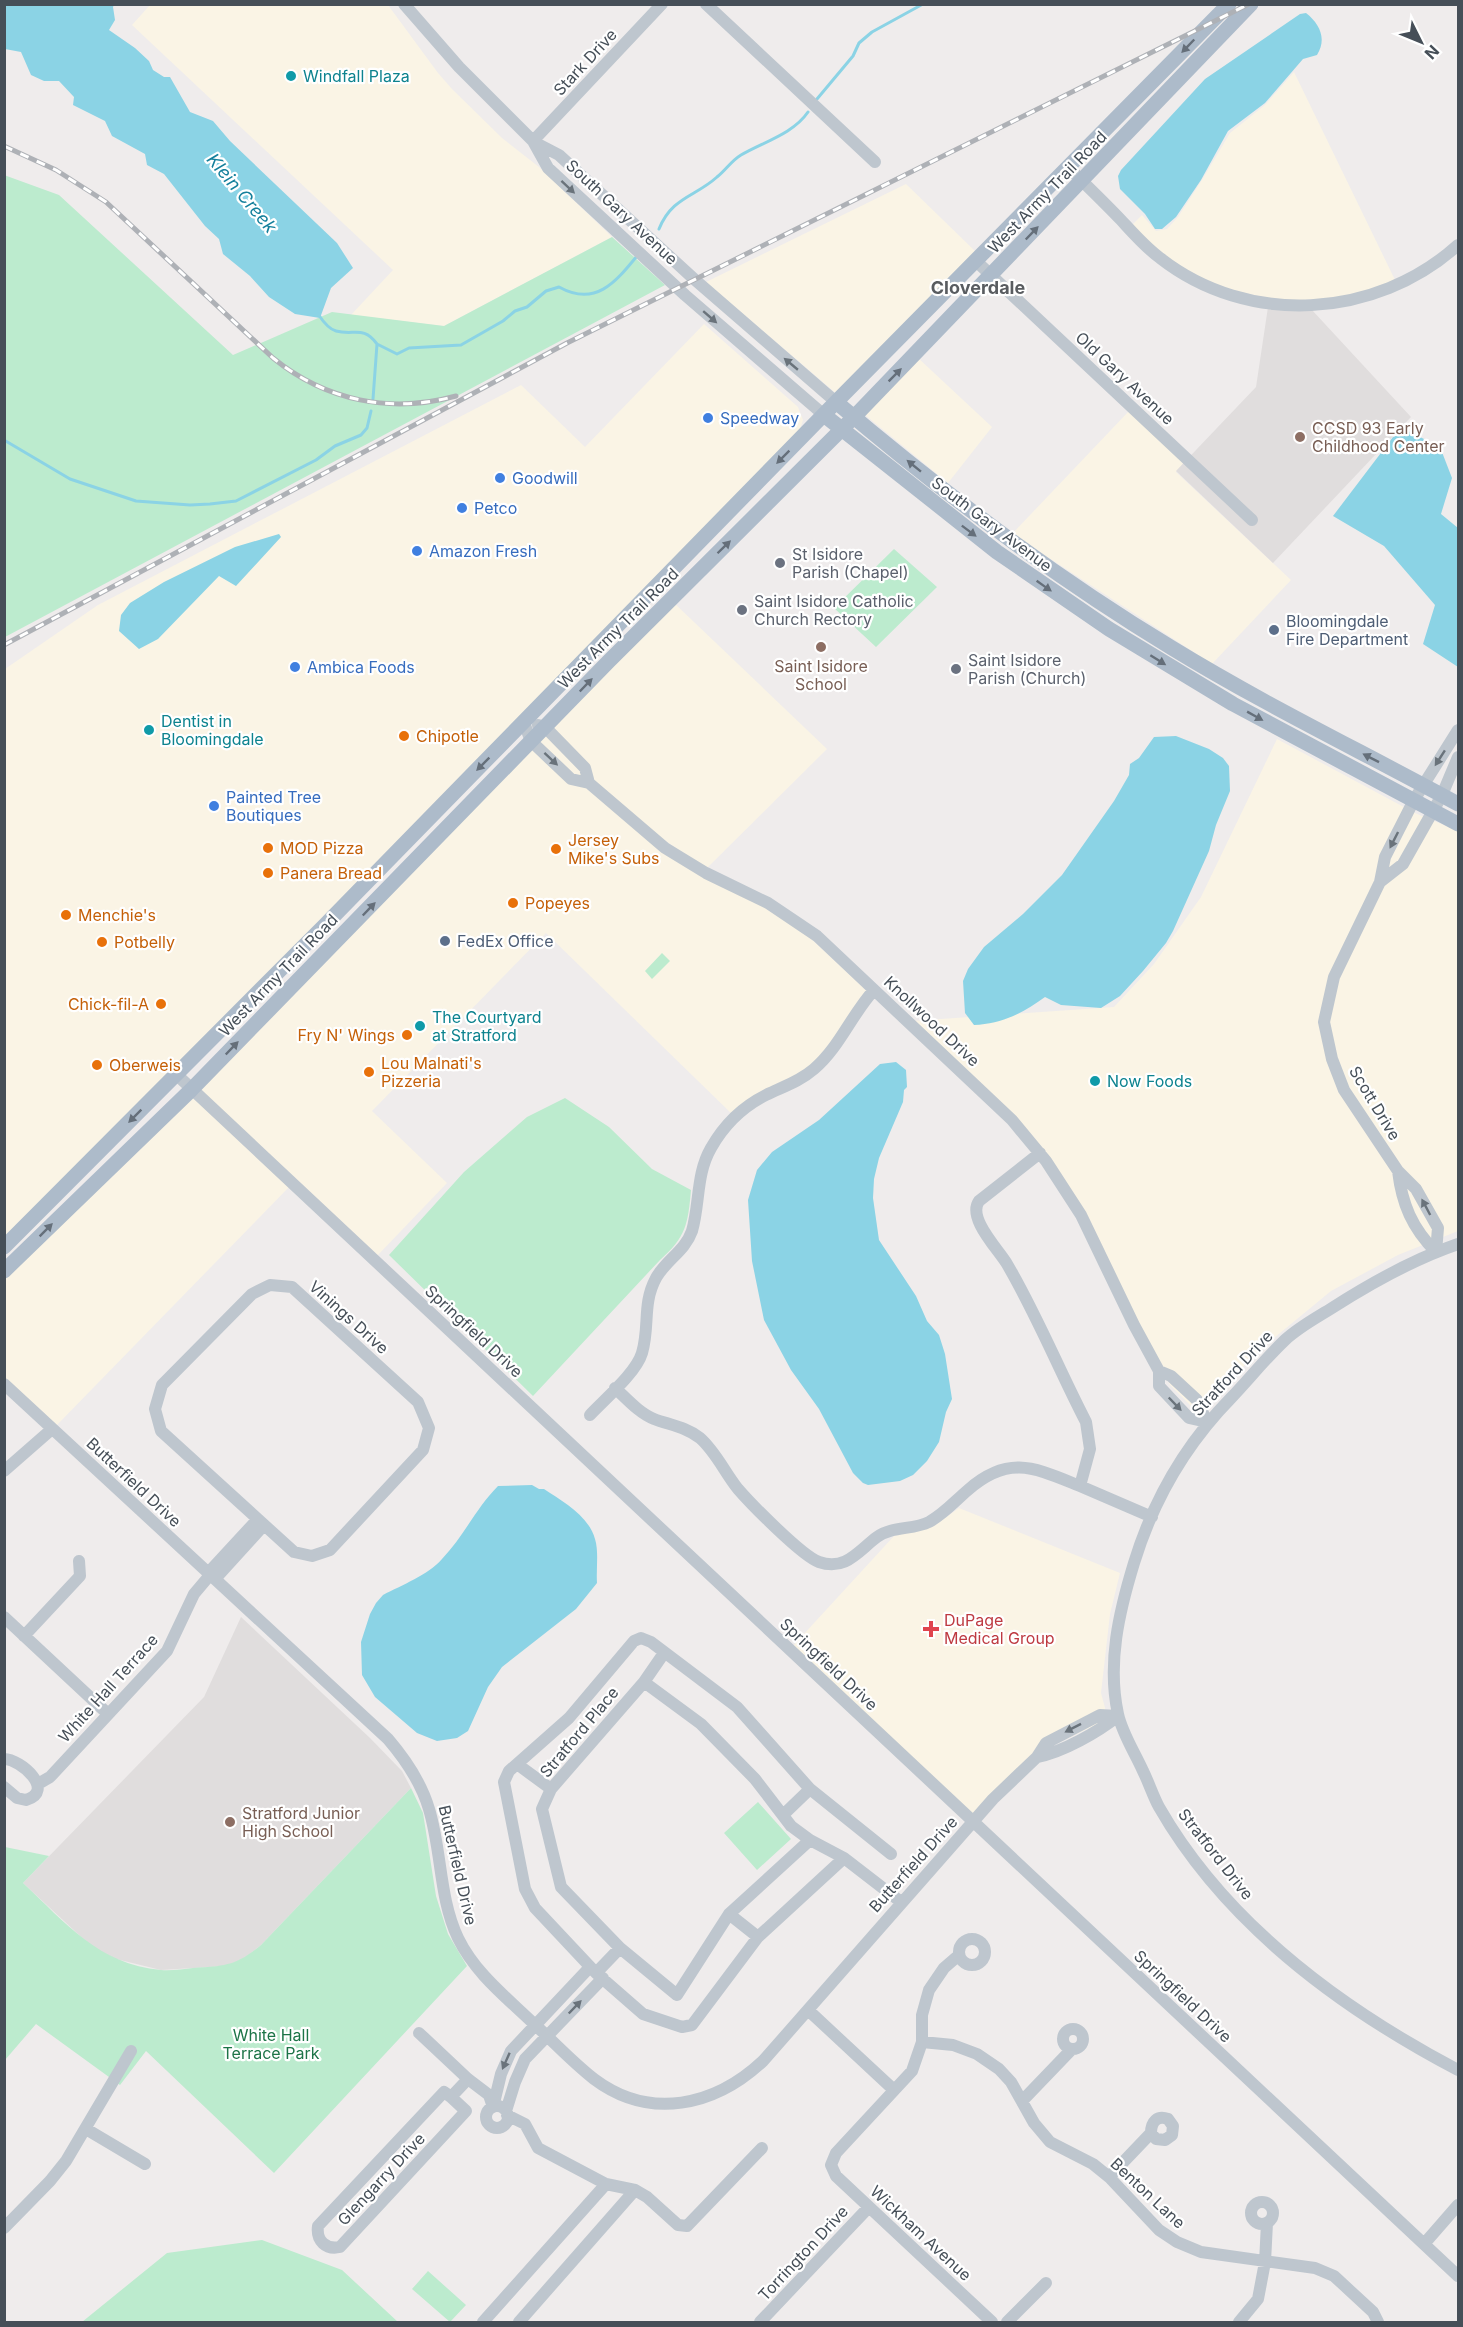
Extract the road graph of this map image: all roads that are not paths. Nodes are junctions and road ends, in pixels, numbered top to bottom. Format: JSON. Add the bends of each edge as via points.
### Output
{"nodes":[{"id":1,"x":404,"y":4,"type":"edge"},
{"id":2,"x":662,"y":4,"type":"edge"},
{"id":3,"x":706,"y":4,"type":"edge"},
{"id":4,"x":1229,"y":4,"type":"edge"},
{"id":5,"x":1251,"y":4,"type":"edge"},
{"id":6,"x":533,"y":141,"type":"junction"},
{"id":7,"x":875,"y":162,"type":"dead end"},
{"id":8,"x":1069,"y":168,"type":"junction"},
{"id":9,"x":1082,"y":181,"type":"junction"},
{"id":10,"x":1458,"y":245,"type":"edge"},
{"id":11,"x":976,"y":261,"type":"junction"},
{"id":12,"x":992,"y":275,"type":"junction"},
{"id":13,"x":836,"y":402,"type":"junction"},
{"id":14,"x":824,"y":415,"type":"junction"},
{"id":15,"x":854,"y":417,"type":"junction"},
{"id":16,"x":841,"y":430,"type":"junction"},
{"id":17,"x":1252,"y":520,"type":"dead end"},
{"id":18,"x":1225,"y":680,"type":"junction"},
{"id":19,"x":1217,"y":695,"type":"junction"},
{"id":20,"x":524,"y":723,"type":"junction"},
{"id":21,"x":545,"y":727,"type":"junction"},
{"id":22,"x":1458,"y":730,"type":"edge"},
{"id":23,"x":531,"y":741,"type":"junction"},
{"id":24,"x":1458,"y":758,"type":"edge"},
{"id":25,"x":589,"y":783,"type":"junction"},
{"id":26,"x":1422,"y":785,"type":"junction"},
{"id":27,"x":1442,"y":795,"type":"junction"},
{"id":28,"x":1413,"y":800,"type":"junction"},
{"id":29,"x":1458,"y":804,"type":"edge"},
{"id":30,"x":1434,"y":810,"type":"junction"},
{"id":31,"x":1458,"y":824,"type":"edge"},
{"id":32,"x":1380,"y":882,"type":"junction"},
{"id":33,"x":874,"y":990,"type":"junction"},
{"id":34,"x":177,"y":1075,"type":"junction"},
{"id":35,"x":191,"y":1090,"type":"junction"},
{"id":36,"x":1040,"y":1153,"type":"junction"},
{"id":37,"x":1398,"y":1171,"type":"junction"},
{"id":38,"x":1458,"y":1244,"type":"edge"},
{"id":39,"x":4,"y":1246,"type":"edge"},
{"id":40,"x":1436,"y":1252,"type":"junction"},
{"id":41,"x":4,"y":1271,"type":"edge"},
{"id":42,"x":1159,"y":1371,"type":"junction"},
{"id":43,"x":4,"y":1384,"type":"edge"},
{"id":44,"x":615,"y":1388,"type":"junction"},
{"id":45,"x":590,"y":1415,"type":"dead end"},
{"id":46,"x":1207,"y":1422,"type":"junction"},
{"id":47,"x":52,"y":1429,"type":"junction"},
{"id":48,"x":4,"y":1471,"type":"edge"},
{"id":49,"x":1080,"y":1486,"type":"junction"},
{"id":50,"x":1152,"y":1517,"type":"junction"},
{"id":51,"x":260,"y":1523,"type":"junction"},
{"id":52,"x":79,"y":1560,"type":"dead end"},
{"id":53,"x":211,"y":1576,"type":"junction"},
{"id":54,"x":4,"y":1617,"type":"edge"},
{"id":55,"x":24,"y":1636,"type":"junction"},
{"id":56,"x":664,"y":1653,"type":"junction"},
{"id":57,"x":644,"y":1682,"type":"junction"},
{"id":58,"x":108,"y":1714,"type":"junction"},
{"id":59,"x":1118,"y":1716,"type":"junction"},
{"id":60,"x":4,"y":1759,"type":"edge"},
{"id":61,"x":517,"y":1764,"type":"junction"},
{"id":62,"x":38,"y":1784,"type":"junction"},
{"id":63,"x":4,"y":1787,"type":"edge"},
{"id":64,"x":551,"y":1789,"type":"junction"},
{"id":65,"x":810,"y":1790,"type":"junction"},
{"id":66,"x":783,"y":1815,"type":"junction"},
{"id":67,"x":973,"y":1822,"type":"junction"},
{"id":68,"x":810,"y":1840,"type":"junction"},
{"id":69,"x":891,"y":1854,"type":"dead end"},
{"id":70,"x":844,"y":1858,"type":"junction"},
{"id":71,"x":901,"y":1902,"type":"junction"},
{"id":72,"x":729,"y":1914,"type":"junction"},
{"id":73,"x":758,"y":1937,"type":"junction"},
{"id":74,"x":620,"y":1948,"type":"junction"},
{"id":75,"x":959,"y":1955,"type":"dead end"},
{"id":76,"x":596,"y":1973,"type":"junction"},
{"id":77,"x":808,"y":2010,"type":"junction"},
{"id":78,"x":536,"y":2025,"type":"junction"},
{"id":79,"x":419,"y":2033,"type":"dead end"},
{"id":80,"x":547,"y":2036,"type":"junction"},
{"id":81,"x":922,"y":2042,"type":"junction"},
{"id":82,"x":1071,"y":2050,"type":"dead end"},
{"id":83,"x":132,"y":2051,"type":"dead end"},
{"id":84,"x":1458,"y":2070,"type":"edge"},
{"id":85,"x":468,"y":2079,"type":"junction"},
{"id":86,"x":894,"y":2090,"type":"junction"},
{"id":87,"x":451,"y":2097,"type":"junction"},
{"id":88,"x":1023,"y":2100,"type":"junction"},
{"id":89,"x":493,"y":2107,"type":"junction"},
{"id":90,"x":507,"y":2113,"type":"junction"},
{"id":91,"x":86,"y":2129,"type":"junction"},
{"id":92,"x":1151,"y":2133,"type":"dead end"},
{"id":93,"x":762,"y":2148,"type":"dead end"},
{"id":94,"x":145,"y":2164,"type":"dead end"},
{"id":95,"x":1109,"y":2177,"type":"junction"},
{"id":96,"x":606,"y":2184,"type":"junction"},
{"id":97,"x":635,"y":2190,"type":"junction"},
{"id":98,"x":1458,"y":2205,"type":"edge"},
{"id":99,"x":869,"y":2207,"type":"junction"},
{"id":100,"x":1267,"y":2223,"type":"dead end"},
{"id":101,"x":4,"y":2228,"type":"edge"},
{"id":102,"x":1424,"y":2244,"type":"junction"},
{"id":103,"x":1265,"y":2262,"type":"junction"},
{"id":104,"x":1458,"y":2276,"type":"edge"},
{"id":105,"x":1046,"y":2283,"type":"dead end"},
{"id":106,"x":483,"y":2322,"type":"edge"},
{"id":107,"x":519,"y":2322,"type":"edge"},
{"id":108,"x":760,"y":2322,"type":"edge"},
{"id":109,"x":992,"y":2322,"type":"edge"},
{"id":110,"x":1007,"y":2322,"type":"edge"},
{"id":111,"x":1239,"y":2322,"type":"edge"},
{"id":112,"x":1378,"y":2322,"type":"edge"}],
"edges":[{"from":1,"to":6,"type":"street","via":[[459,67]]},
{"from":2,"to":6,"type":"street","name":"Stark Drive"},
{"from":3,"to":7,"type":"street"},
{"from":4,"to":8,"type":"main road","name":"West Army Trail Road","one_way":true},
{"from":5,"to":9,"type":"main road","name":"West Army Trail Road"},
{"from":13,"to":6,"type":"street","name":"South Gary Avenue","one_way":true,"via":[[694,279],[560,155]]},
{"from":6,"to":14,"type":"street","name":"South Gary Avenue","one_way":true,"via":[[548,168],[685,295]]},
{"from":8,"to":9,"type":"street"},
{"from":8,"to":11,"type":"main road","name":"West Army Trail Road"},
{"from":9,"to":10,"type":"street","via":[[1146,248],[1171,266],[1215,290],[1267,304],[1315,306],[1370,296],[1420,274]]},
{"from":12,"to":9,"type":"main road","name":"West Army Trail Road","one_way":true},
{"from":11,"to":12,"type":"street","name":"Old Gary Avenue"},
{"from":11,"to":13,"type":"main road","name":"West Army Trail Road"},
{"from":15,"to":12,"type":"main road","name":"West Army Trail Road","one_way":true},
{"from":12,"to":17,"type":"street","name":"Old Gary Avenue"},
{"from":13,"to":14,"type":"main road","name":"West Army Trail Road"},
{"from":13,"to":15,"type":"main road","name":"South Gary Avenue"},
{"from":14,"to":16,"type":"main road","name":"South Gary Avenue"},
{"from":14,"to":20,"type":"main road","name":"West Army Trail Road","one_way":true},
{"from":15,"to":16,"type":"main road","name":"West Army Trail Road"},
{"from":18,"to":15,"type":"main road","name":"South Gary Avenue","one_way":true,"via":[[1117,614],[1039,560],[959,502]]},
{"from":16,"to":19,"type":"main road","name":"South Gary Avenue","one_way":true,"via":[[1046,587]]},
{"from":21,"to":16,"type":"main road","name":"West Army Trail Road","one_way":true},
{"from":18,"to":19,"type":"main road"},
{"from":26,"to":18,"type":"main road","name":"South Gary Avenue","one_way":true},
{"from":19,"to":28,"type":"main road","name":"South Gary Avenue","one_way":true},
{"from":20,"to":21,"type":"street"},
{"from":20,"to":23,"type":"street","name":"Knollwood Drive"},
{"from":20,"to":34,"type":"main road","name":"West Army Trail Road","one_way":true},
{"from":21,"to":23,"type":"main road","name":"West Army Trail Road"},
{"from":21,"to":25,"type":"street","name":"Knollwood Drive","via":[[585,768]]},
{"from":22,"to":26,"type":"street","name":"Scott Drive","one_way":true},
{"from":23,"to":25,"type":"street","name":"Knollwood Drive","one_way":true,"via":[[571,778]]},
{"from":35,"to":23,"type":"main road","name":"West Army Trail Road","one_way":true},
{"from":24,"to":27,"type":"street","name":"Scott Drive"},
{"from":25,"to":33,"type":"street","name":"Knollwood Drive","via":[[665,848],[768,903],[812,933]]},
{"from":26,"to":27,"type":"main road","name":"South Gary Avenue"},
{"from":26,"to":28,"type":"street","name":"Scott Drive"},
{"from":27,"to":29,"type":"main road","name":"South Gary Avenue"},
{"from":27,"to":30,"type":"street","name":"Scott Drive"},
{"from":28,"to":30,"type":"main road","name":"South Gary Avenue"},
{"from":28,"to":32,"type":"street","name":"Scott Drive","one_way":true,"via":[[1385,857]]},
{"from":30,"to":31,"type":"main road","name":"South Gary Avenue"},
{"from":30,"to":32,"type":"street","name":"Scott Drive","via":[[1403,864]]},
{"from":32,"to":37,"type":"street","name":"Scott Drive","via":[[1334,977],[1324,1022],[1344,1090]]},
{"from":33,"to":36,"type":"street","name":"Knollwood Drive","via":[[1006,1114]]},
{"from":33,"to":44,"type":"street","via":[[815,1068],[744,1107],[717,1138],[700,1175],[691,1234],[650,1291],[641,1356]]},
{"from":34,"to":35,"type":"street","name":"Springfield Drive"},
{"from":34,"to":39,"type":"main road","name":"West Army Trail Road","one_way":true},
{"from":41,"to":35,"type":"main road","name":"West Army Trail Road","one_way":true},
{"from":35,"to":67,"type":"street","name":"Springfield Drive"},
{"from":36,"to":42,"type":"street","name":"Knollwood Drive","via":[[1081,1215]]},
{"from":36,"to":49,"type":"street","via":[[979,1201],[976,1214],[1007,1264],[1086,1422],[1090,1449]]},
{"from":37,"to":40,"type":"street","name":"Scott Drive","via":[[1401,1197],[1420,1236]]},
{"from":40,"to":37,"type":"street","name":"Scott Drive","one_way":true,"via":[[1438,1228],[1416,1189]]},
{"from":38,"to":40,"type":"street","name":"Stratford Drive"},
{"from":40,"to":46,"type":"street","name":"Stratford Drive","via":[[1357,1292],[1306,1324]]},
{"from":42,"to":46,"type":"street","name":"Knollwood Drive","via":[[1171,1376],[1197,1400]]},
{"from":42,"to":46,"type":"street","name":"Knollwood Drive","one_way":true,"via":[[1159,1386],[1173,1403],[1189,1418]]},
{"from":43,"to":47,"type":"street","name":"Butterfield Drive"},
{"from":44,"to":45,"type":"street"},
{"from":44,"to":49,"type":"street","via":[[653,1418],[700,1439],[738,1489],[817,1562],[844,1563],[886,1532],[934,1519],[993,1472],[1026,1467]]},
{"from":46,"to":50,"type":"street","name":"Stratford Drive","via":[[1178,1463]]},
{"from":47,"to":48,"type":"street"},
{"from":47,"to":53,"type":"street","name":"Butterfield Drive"},
{"from":49,"to":50,"type":"street"},
{"from":50,"to":59,"type":"street","name":"Stratford Drive","via":[[1125,1593],[1114,1647]]},
{"from":51,"to":51,"type":"street","name":"Vinings Drive","via":[[161,1431],[155,1409],[162,1385],[252,1294],[270,1285],[292,1287],[418,1402],[429,1428],[423,1450],[330,1550],[312,1556],[294,1552]]},
{"from":51,"to":53,"type":"street"},
{"from":52,"to":55,"type":"street","via":[[80,1576]]},
{"from":53,"to":58,"type":"street","name":"White Hall Terrace","via":[[194,1594],[167,1651]]},
{"from":53,"to":78,"type":"street","name":"Butterfield Drive","via":[[402,1755],[430,1811],[449,1917],[460,1942],[478,1969]]},
{"from":54,"to":55,"type":"street"},
{"from":55,"to":58,"type":"street"},
{"from":56,"to":57,"type":"street","name":"Stratford Place"},
{"from":56,"to":61,"type":"street","via":[[641,1638],[634,1641],[569,1718]]},
{"from":56,"to":65,"type":"street","via":[[737,1707]]},
{"from":57,"to":64,"type":"street","name":"Stratford Place"},
{"from":57,"to":66,"type":"street","via":[[700,1724],[755,1779]]},
{"from":58,"to":62,"type":"street","name":"White Hall Terrace","via":[[50,1777]]},
{"from":59,"to":67,"type":"street","name":"Butterfield Drive","via":[[1054,1754],[1037,1757]]},
{"from":59,"to":84,"type":"street","name":"Stratford Drive","via":[[1158,1806],[1200,1866],[1253,1927],[1332,1994]]},
{"from":60,"to":62,"type":"street","via":[[16,1762]]},
{"from":61,"to":64,"type":"street"},
{"from":61,"to":76,"type":"street","via":[[504,1782],[525,1889],[535,1908]]},
{"from":62,"to":63,"type":"street","name":"White Hall Terrace","via":[[34,1796],[26,1800]]},
{"from":64,"to":74,"type":"street","name":"Stratford Place","via":[[542,1809],[561,1887]]},
{"from":65,"to":66,"type":"street"},
{"from":65,"to":69,"type":"street"},
{"from":66,"to":68,"type":"street"},
{"from":67,"to":71,"type":"street","name":"Butterfield Drive"},
{"from":67,"to":102,"type":"street","name":"Springfield Drive"},
{"from":68,"to":70,"type":"street"},
{"from":68,"to":72,"type":"street","name":"Stratford Place"},
{"from":70,"to":71,"type":"street"},
{"from":70,"to":73,"type":"street"},
{"from":71,"to":77,"type":"street","name":"Butterfield Drive"},
{"from":72,"to":73,"type":"street"},
{"from":72,"to":74,"type":"street","name":"Stratford Place","via":[[677,1995]]},
{"from":73,"to":76,"type":"street","via":[[692,2025],[682,2027],[643,2014]]},
{"from":74,"to":76,"type":"street"},
{"from":75,"to":81,"type":"street","via":[[929,1990],[921,2015]]},
{"from":76,"to":78,"type":"street"},
{"from":80,"to":76,"type":"street","one_way":true},
{"from":77,"to":80,"type":"street","name":"Butterfield Drive","via":[[745,2078],[722,2091],[680,2104],[635,2099],[607,2088]]},
{"from":77,"to":86,"type":"street"},
{"from":78,"to":80,"type":"street","name":"Butterfield Drive"},
{"from":78,"to":89,"type":"street","one_way":true,"via":[[511,2051]]},
{"from":79,"to":85,"type":"street"},
{"from":80,"to":90,"type":"street","via":[[525,2059],[514,2082]]},
{"from":81,"to":86,"type":"street","via":[[912,2071]]},
{"from":81,"to":88,"type":"street","name":"Benton Lane","via":[[953,2045],[977,2054],[999,2069]]},
{"from":82,"to":88,"type":"street"},
{"from":83,"to":91,"type":"street"},
{"from":85,"to":87,"type":"street","name":"Glengarry Drive"},
{"from":85,"to":89,"type":"street","via":[[489,2095]]},
{"from":86,"to":99,"type":"street","name":"Wickham Avenue","via":[[836,2153],[831,2165],[835,2175]]},
{"from":87,"to":87,"type":"street","name":"Glengarry Drive","via":[[444,2092],[318,2226],[318,2237],[325,2245],[340,2247],[466,2111]]},
{"from":88,"to":95,"type":"street","name":"Benton Lane","via":[[1034,2123],[1050,2142],[1077,2154]]},
{"from":89,"to":90,"type":"street"},
{"from":89,"to":90,"type":"street","via":[[486,2118],[491,2127],[502,2127],[507,2122]]},
{"from":90,"to":96,"type":"street","via":[[525,2124],[538,2148]]},
{"from":91,"to":94,"type":"street"},
{"from":91,"to":101,"type":"street","via":[[51,2181]]},
{"from":92,"to":95,"type":"street"},
{"from":93,"to":97,"type":"street","via":[[687,2226],[678,2225]]},
{"from":95,"to":103,"type":"street","name":"Benton Lane","via":[[1159,2230],[1178,2242],[1201,2252]]},
{"from":96,"to":97,"type":"street"},
{"from":96,"to":106,"type":"street"},
{"from":97,"to":107,"type":"street"},
{"from":98,"to":102,"type":"street"},
{"from":99,"to":108,"type":"street","name":"Torrington Drive"},
{"from":99,"to":109,"type":"street","name":"Wickham Avenue"},
{"from":100,"to":103,"type":"street"},
{"from":102,"to":104,"type":"street","name":"Springfield Drive"},
{"from":103,"to":111,"type":"street","via":[[1258,2299]]},
{"from":103,"to":112,"type":"street","name":"Benton Lane","via":[[1315,2268],[1334,2276],[1373,2312]]},
{"from":105,"to":110,"type":"street"}]}
